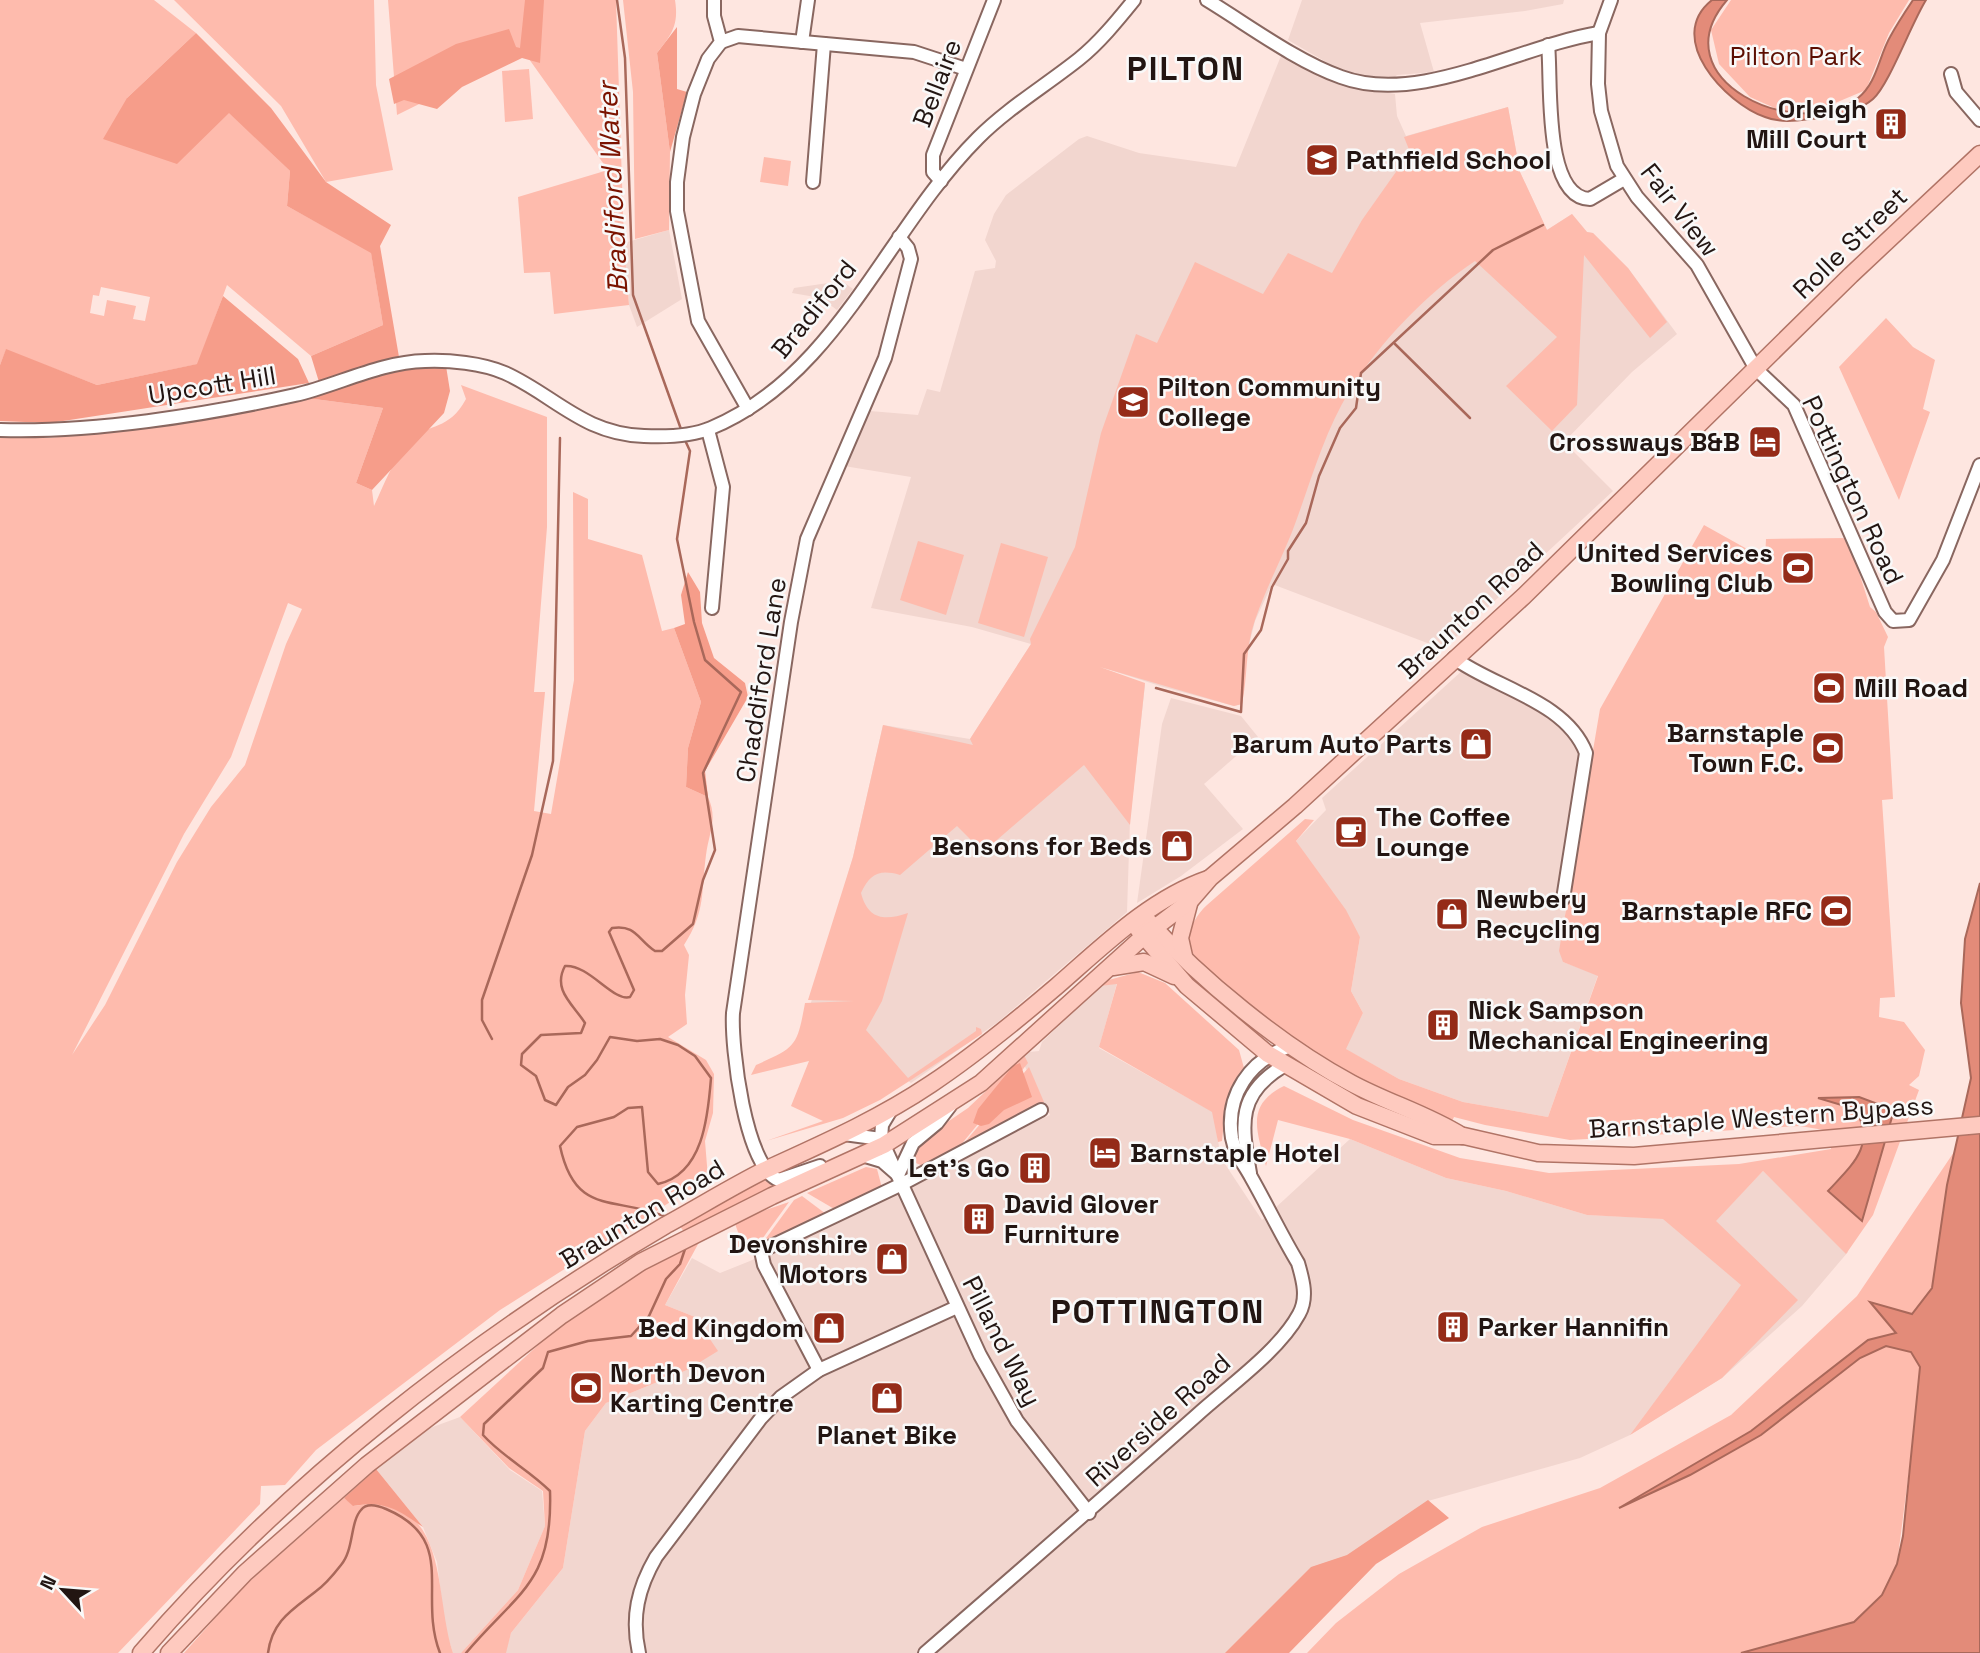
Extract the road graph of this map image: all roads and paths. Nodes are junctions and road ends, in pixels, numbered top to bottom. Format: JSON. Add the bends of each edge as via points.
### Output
{"nodes":[{"id":1,"x":714,"y":0,"type":"edge"},
{"id":2,"x":808,"y":0,"type":"edge"},
{"id":3,"x":994,"y":0,"type":"edge"},
{"id":4,"x":1133,"y":0,"type":"edge"},
{"id":5,"x":1207,"y":0,"type":"edge"},
{"id":6,"x":1611,"y":0,"type":"edge"},
{"id":7,"x":1600,"y":30,"type":"junction"},
{"id":8,"x":721,"y":41,"type":"junction"},
{"id":9,"x":802,"y":42,"type":"junction"},
{"id":10,"x":824,"y":44,"type":"junction"},
{"id":11,"x":1548,"y":45,"type":"junction"},
{"id":12,"x":966,"y":69,"type":"junction"},
{"id":13,"x":1951,"y":74,"type":"dead end"},
{"id":14,"x":1980,"y":120,"type":"edge"},
{"id":15,"x":1979,"y":157,"type":"edge"},
{"id":16,"x":1624,"y":179,"type":"junction"},
{"id":17,"x":941,"y":180,"type":"junction"},
{"id":18,"x":813,"y":183,"type":"dead end"},
{"id":19,"x":899,"y":237,"type":"junction"},
{"id":20,"x":1756,"y":369,"type":"junction"},
{"id":21,"x":523,"y":382,"type":"joint"},
{"id":22,"x":748,"y":410,"type":"junction"},
{"id":23,"x":0,"y":430,"type":"edge"},
{"id":24,"x":702,"y":431,"type":"junction"},
{"id":25,"x":1980,"y":465,"type":"edge"},
{"id":26,"x":712,"y":608,"type":"dead end"},
{"id":27,"x":1454,"y":658,"type":"junction"},
{"id":28,"x":1210,"y":878,"type":"junction"},
{"id":29,"x":1563,"y":899,"type":"dead end"},
{"id":30,"x":1190,"y":901,"type":"junction"},
{"id":31,"x":1137,"y":918,"type":"junction"},
{"id":32,"x":1150,"y":933,"type":"junction"},
{"id":33,"x":1184,"y":956,"type":"junction"},
{"id":34,"x":1106,"y":970,"type":"junction"},
{"id":35,"x":1187,"y":986,"type":"junction"},
{"id":36,"x":1290,"y":1046,"type":"junction"},
{"id":37,"x":1268,"y":1054,"type":"junction"},
{"id":38,"x":1285,"y":1065,"type":"junction"},
{"id":39,"x":950,"y":1106,"type":"junction"},
{"id":40,"x":894,"y":1107,"type":"junction"},
{"id":41,"x":1041,"y":1110,"type":"dead end"},
{"id":42,"x":1980,"y":1125,"type":"edge"},
{"id":43,"x":843,"y":1134,"type":"junction"},
{"id":44,"x":1464,"y":1136,"type":"junction"},
{"id":45,"x":883,"y":1142,"type":"junction"},
{"id":46,"x":756,"y":1149,"type":"junction"},
{"id":47,"x":862,"y":1155,"type":"junction"},
{"id":48,"x":784,"y":1163,"type":"junction"},
{"id":49,"x":840,"y":1165,"type":"junction"},
{"id":50,"x":765,"y":1171,"type":"junction"},
{"id":51,"x":1251,"y":1175,"type":"junction"},
{"id":52,"x":900,"y":1180,"type":"junction"},
{"id":53,"x":732,"y":1188,"type":"junction"},
{"id":54,"x":957,"y":1307,"type":"junction"},
{"id":55,"x":819,"y":1370,"type":"junction"},
{"id":56,"x":1088,"y":1513,"type":"junction"},
{"id":57,"x":141,"y":1653,"type":"edge"},
{"id":58,"x":169,"y":1653,"type":"edge"},
{"id":59,"x":639,"y":1653,"type":"edge"},
{"id":60,"x":925,"y":1653,"type":"edge"}],
"edges":[{"from":1,"to":8,"type":"street"},
{"from":2,"to":9,"type":"street"},
{"from":3,"to":12,"type":"street","name":"Bellaire"},
{"from":4,"to":17,"type":"street","name":"Bradiford","via":[[1087,52],[985,131]]},
{"from":5,"to":11,"type":"street","via":[[1316,67],[1363,83],[1426,83]]},
{"from":6,"to":7,"type":"street"},
{"from":7,"to":11,"type":"street"},
{"from":7,"to":16,"type":"street","name":"Fair View","via":[[1601,111]]},
{"from":8,"to":9,"type":"street","via":[[738,36]]},
{"from":8,"to":22,"type":"street","via":[[708,59],[682,137],[677,211],[698,321]]},
{"from":9,"to":10,"type":"street"},
{"from":10,"to":12,"type":"street","via":[[914,52]]},
{"from":10,"to":18,"type":"street"},
{"from":11,"to":16,"type":"street","via":[[1553,140],[1568,186],[1575,195],[1590,199]]},
{"from":12,"to":17,"type":"street","name":"Bellaire","via":[[932,162],[933,172]]},
{"from":13,"to":14,"type":"street","via":[[1956,92]]},
{"from":15,"to":20,"type":"main road","name":"Rolle Street"},
{"from":16,"to":20,"type":"street","name":"Fair View","via":[[1697,265]]},
{"from":17,"to":19,"type":"street","name":"Bradiford"},
{"from":19,"to":22,"type":"street","name":"Bradiford","via":[[806,362]]},
{"from":19,"to":46,"type":"street","name":"Chaddiford Lane","via":[[911,253],[908,275],[881,367],[810,530],[791,622],[733,1013],[732,1043],[741,1102]]},
{"from":20,"to":25,"type":"street","name":"Pottington Road","via":[[1794,405],[1885,612],[1893,621],[1909,620],[1943,560]]},
{"from":20,"to":27,"type":"main road","name":"Braunton Road","via":[[1524,596]]},
{"from":21,"to":23,"type":"street","name":"Upcott Hill","via":[[490,368],[426,360],[403,362],[296,395],[49,431]]},
{"from":21,"to":24,"type":"street","name":"Bradiford","via":[[572,416],[610,430],[631,435]]},
{"from":22,"to":24,"type":"street","name":"Bradiford"},
{"from":24,"to":26,"type":"street","via":[[723,487]]},
{"from":27,"to":28,"type":"main road","name":"Braunton Road"},
{"from":27,"to":29,"type":"street","via":[[1553,714],[1583,744],[1586,753]]},
{"from":28,"to":30,"type":"main road","name":"Braunton Road"},
{"from":28,"to":31,"type":"main road","name":"Braunton Road","via":[[1188,886]]},
{"from":30,"to":32,"type":"main road","name":"Braunton Road"},
{"from":30,"to":33,"type":"main road","via":[[1180,938]]},
{"from":31,"to":32,"type":"main road","name":"Barnstaple Western Bypass"},
{"from":31,"to":40,"type":"main road","name":"Braunton Road","via":[[998,1037]]},
{"from":32,"to":33,"type":"main road","name":"Barnstaple Western Bypass"},
{"from":32,"to":34,"type":"main road","name":"Braunton Road"},
{"from":32,"to":35,"type":"main road","name":"Barnstaple Western Bypass"},
{"from":33,"to":36,"type":"main road","name":"Barnstaple Western Bypass"},
{"from":34,"to":35,"type":"main road","via":[[1144,962]]},
{"from":34,"to":39,"type":"main road","name":"Braunton Road","via":[[1016,1055]]},
{"from":35,"to":37,"type":"main road","name":"Barnstaple Western Bypass"},
{"from":36,"to":37,"type":"street","name":"Riverside Road"},
{"from":36,"to":44,"type":"main road","name":"Barnstaple Western Bypass","via":[[1354,1084]]},
{"from":37,"to":38,"type":"main road","name":"Barnstaple Western Bypass"},
{"from":37,"to":51,"type":"street","name":"Riverside Road","via":[[1248,1074],[1231,1114],[1232,1140]]},
{"from":38,"to":44,"type":"main road","name":"Barnstaple Western Bypass","via":[[1390,1120],[1434,1136]]},
{"from":38,"to":51,"type":"street","name":"Riverside Road","via":[[1255,1087],[1247,1106],[1244,1121]]},
{"from":39,"to":45,"type":"main road","name":"Braunton Road"},
{"from":39,"to":52,"type":"street","via":[[937,1124],[913,1143]]},
{"from":40,"to":43,"type":"main road","name":"Braunton Road"},
{"from":40,"to":45,"type":"street","via":[[882,1125]]},
{"from":41,"to":52,"type":"street"},
{"from":42,"to":44,"type":"main road","name":"Barnstaple Western Bypass","via":[[1600,1156],[1538,1153]]},
{"from":43,"to":45,"type":"street"},
{"from":43,"to":48,"type":"main road","name":"Braunton Road"},
{"from":45,"to":47,"type":"main road","name":"Braunton Road"},
{"from":45,"to":52,"type":"street","name":"Pilland Way"},
{"from":46,"to":48,"type":"street"},
{"from":46,"to":50,"type":"street","name":"Chaddiford Lane"},
{"from":46,"to":53,"type":"street","via":[[751,1166]]},
{"from":47,"to":49,"type":"main road","name":"Braunton Road"},
{"from":47,"to":52,"type":"street","via":[[882,1161]]},
{"from":48,"to":50,"type":"main road","name":"Braunton Road"},
{"from":49,"to":50,"type":"street","via":[[825,1164],[779,1180]]},
{"from":49,"to":58,"type":"main road","name":"Braunton Road","via":[[642,1262],[528,1339],[326,1501],[245,1573]]},
{"from":50,"to":53,"type":"main road","name":"Braunton Road"},
{"from":51,"to":56,"type":"street","name":"Riverside Road","via":[[1298,1263],[1304,1280],[1301,1312],[1287,1332]]},
{"from":52,"to":54,"type":"street","name":"Pilland Way"},
{"from":52,"to":55,"type":"street","via":[[761,1251]]},
{"from":53,"to":57,"type":"main road","name":"Braunton Road","via":[[550,1297],[434,1381],[256,1533]]},
{"from":54,"to":55,"type":"street"},
{"from":54,"to":56,"type":"street","name":"Pilland Way","via":[[1017,1421]]},
{"from":55,"to":59,"type":"street","via":[[761,1418],[656,1557],[641,1582],[636,1604]]},
{"from":56,"to":60,"type":"street","name":"Riverside Road"}]}
